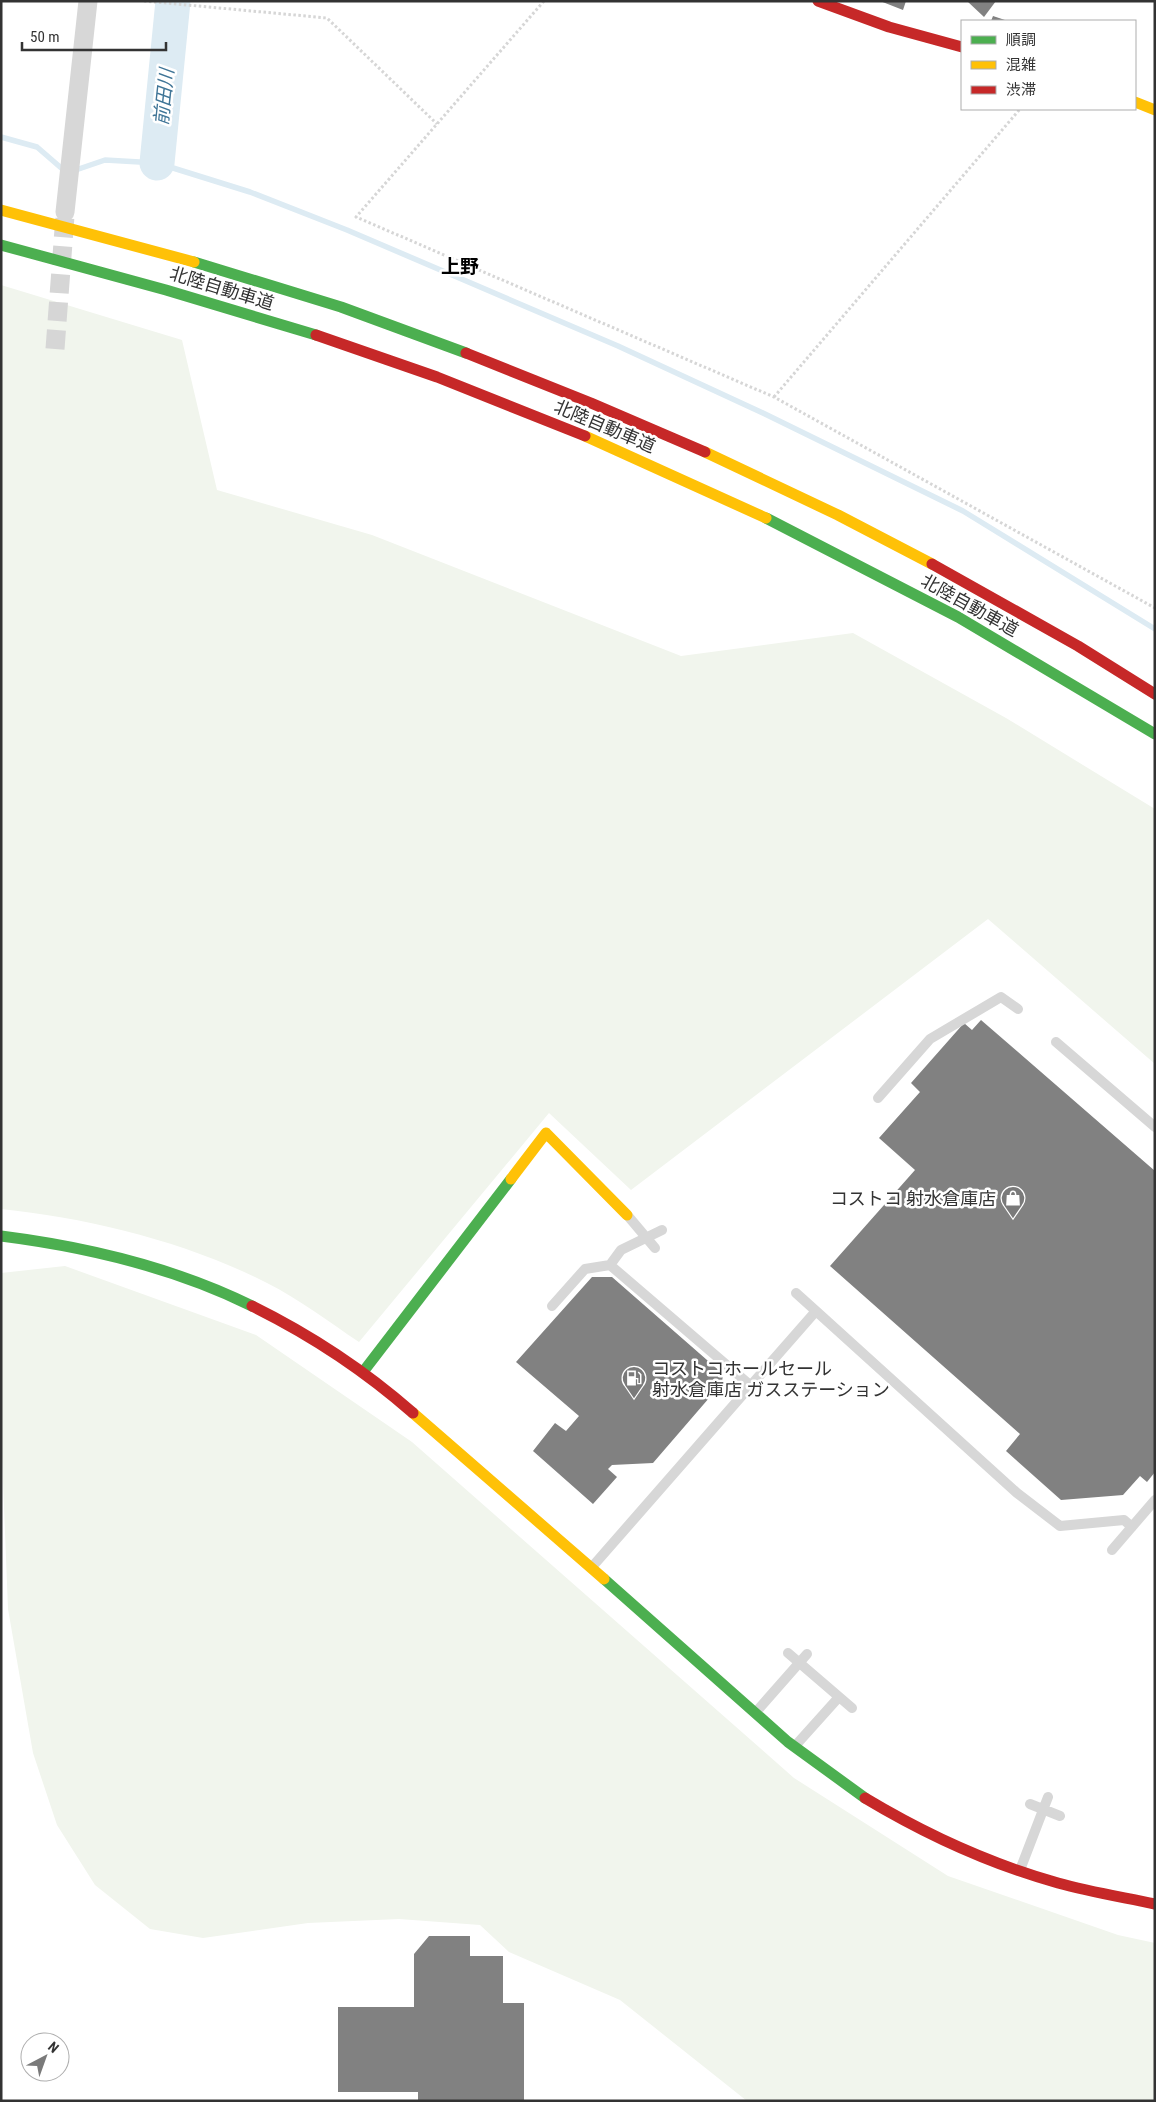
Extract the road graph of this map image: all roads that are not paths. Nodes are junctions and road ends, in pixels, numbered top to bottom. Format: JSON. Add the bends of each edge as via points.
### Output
{"nodes":[{"id":1,"x":88,"y":1,"type":"edge"},
{"id":2,"x":818,"y":1,"type":"edge"},
{"id":3,"x":961,"y":47,"type":"edge"},
{"id":4,"x":1136,"y":102,"type":"edge"},
{"id":5,"x":1155,"y":110,"type":"edge"},
{"id":6,"x":1,"y":198,"type":"edge"},
{"id":7,"x":1,"y":210,"type":"edge"},
{"id":8,"x":65,"y":212,"type":"tunnel mouth"},
{"id":9,"x":1,"y":245,"type":"edge"},
{"id":10,"x":342,"y":308,"type":"junction"},
{"id":11,"x":1155,"y":694,"type":"edge"},
{"id":12,"x":1155,"y":734,"type":"edge"},
{"id":13,"x":1018,"y":1009,"type":"dead end"},
{"id":14,"x":1056,"y":1042,"type":"dead end"},
{"id":15,"x":878,"y":1098,"type":"dead end"},
{"id":16,"x":1155,"y":1127,"type":"edge"},
{"id":17,"x":627,"y":1215,"type":"joint"},
{"id":18,"x":662,"y":1230,"type":"dead end"},
{"id":19,"x":1,"y":1236,"type":"edge"},
{"id":20,"x":647,"y":1239,"type":"junction"},
{"id":21,"x":654,"y":1248,"type":"dead end"},
{"id":22,"x":610,"y":1265,"type":"junction"},
{"id":23,"x":796,"y":1293,"type":"dead end"},
{"id":24,"x":552,"y":1306,"type":"dead end"},
{"id":25,"x":816,"y":1311,"type":"junction"},
{"id":26,"x":363,"y":1372,"type":"junction"},
{"id":27,"x":750,"y":1385,"type":"junction"},
{"id":28,"x":1155,"y":1500,"type":"edge"},
{"id":29,"x":1132,"y":1527,"type":"junction"},
{"id":30,"x":1112,"y":1550,"type":"dead end"},
{"id":31,"x":592,"y":1568,"type":"junction"},
{"id":32,"x":788,"y":1653,"type":"dead end"},
{"id":33,"x":807,"y":1654,"type":"dead end"},
{"id":34,"x":799,"y":1662,"type":"junction"},
{"id":35,"x":839,"y":1697,"type":"junction"},
{"id":36,"x":852,"y":1708,"type":"dead end"},
{"id":37,"x":755,"y":1713,"type":"junction"},
{"id":38,"x":795,"y":1746,"type":"junction"},
{"id":39,"x":1048,"y":1797,"type":"dead end"},
{"id":40,"x":1030,"y":1804,"type":"dead end"},
{"id":41,"x":1043,"y":1809,"type":"junction"},
{"id":42,"x":1060,"y":1816,"type":"dead end"},
{"id":43,"x":1020,"y":1870,"type":"junction"},
{"id":44,"x":1155,"y":1904,"type":"edge"}],
"edges":[{"from":1,"to":8,"type":"street"},
{"from":2,"to":3,"type":"main road","via":[[844,13]]},
{"from":4,"to":5,"type":"main road"},
{"from":6,"to":10,"type":"main road","via":[[260,275]]},
{"from":7,"to":10,"type":"main road","name":"北陸自動車道","via":[[98,234]]},
{"from":9,"to":12,"type":"main road","name":"北陸自動車道","via":[[209,301],[332,340],[571,430],[772,520],[872,571],[1079,687]]},
{"from":10,"to":11,"type":"main road","name":"北陸自動車道","via":[[560,390],[682,441],[879,536],[994,597]]},
{"from":13,"to":15,"type":"lane","via":[[1001,997],[930,1039]]},
{"from":14,"to":16,"type":"lane"},
{"from":17,"to":20,"type":"lane"},
{"from":17,"to":26,"type":"main road","via":[[546,1133]]},
{"from":18,"to":20,"type":"lane"},
{"from":19,"to":26,"type":"main road","via":[[101,1251],[159,1267],[226,1294],[296,1330]]},
{"from":20,"to":21,"type":"lane"},
{"from":20,"to":22,"type":"lane","via":[[621,1250]]},
{"from":22,"to":24,"type":"lane","via":[[585,1269]]},
{"from":22,"to":27,"type":"lane"},
{"from":23,"to":25,"type":"lane"},
{"from":25,"to":27,"type":"lane"},
{"from":25,"to":29,"type":"lane","via":[[1017,1493],[1060,1526],[1124,1520]]},
{"from":26,"to":31,"type":"main road"},
{"from":27,"to":31,"type":"lane"},
{"from":28,"to":29,"type":"lane"},
{"from":29,"to":30,"type":"lane"},
{"from":31,"to":37,"type":"main road"},
{"from":32,"to":34,"type":"lane"},
{"from":33,"to":34,"type":"lane"},
{"from":34,"to":35,"type":"lane"},
{"from":34,"to":37,"type":"lane"},
{"from":35,"to":36,"type":"lane"},
{"from":35,"to":38,"type":"lane"},
{"from":37,"to":38,"type":"main road"},
{"from":38,"to":43,"type":"main road","via":[[813,1762],[900,1818],[967,1851]]},
{"from":39,"to":41,"type":"lane"},
{"from":40,"to":41,"type":"lane"},
{"from":41,"to":42,"type":"lane"},
{"from":41,"to":43,"type":"lane"},
{"from":43,"to":44,"type":"main road","via":[[1044,1879]]}]}
